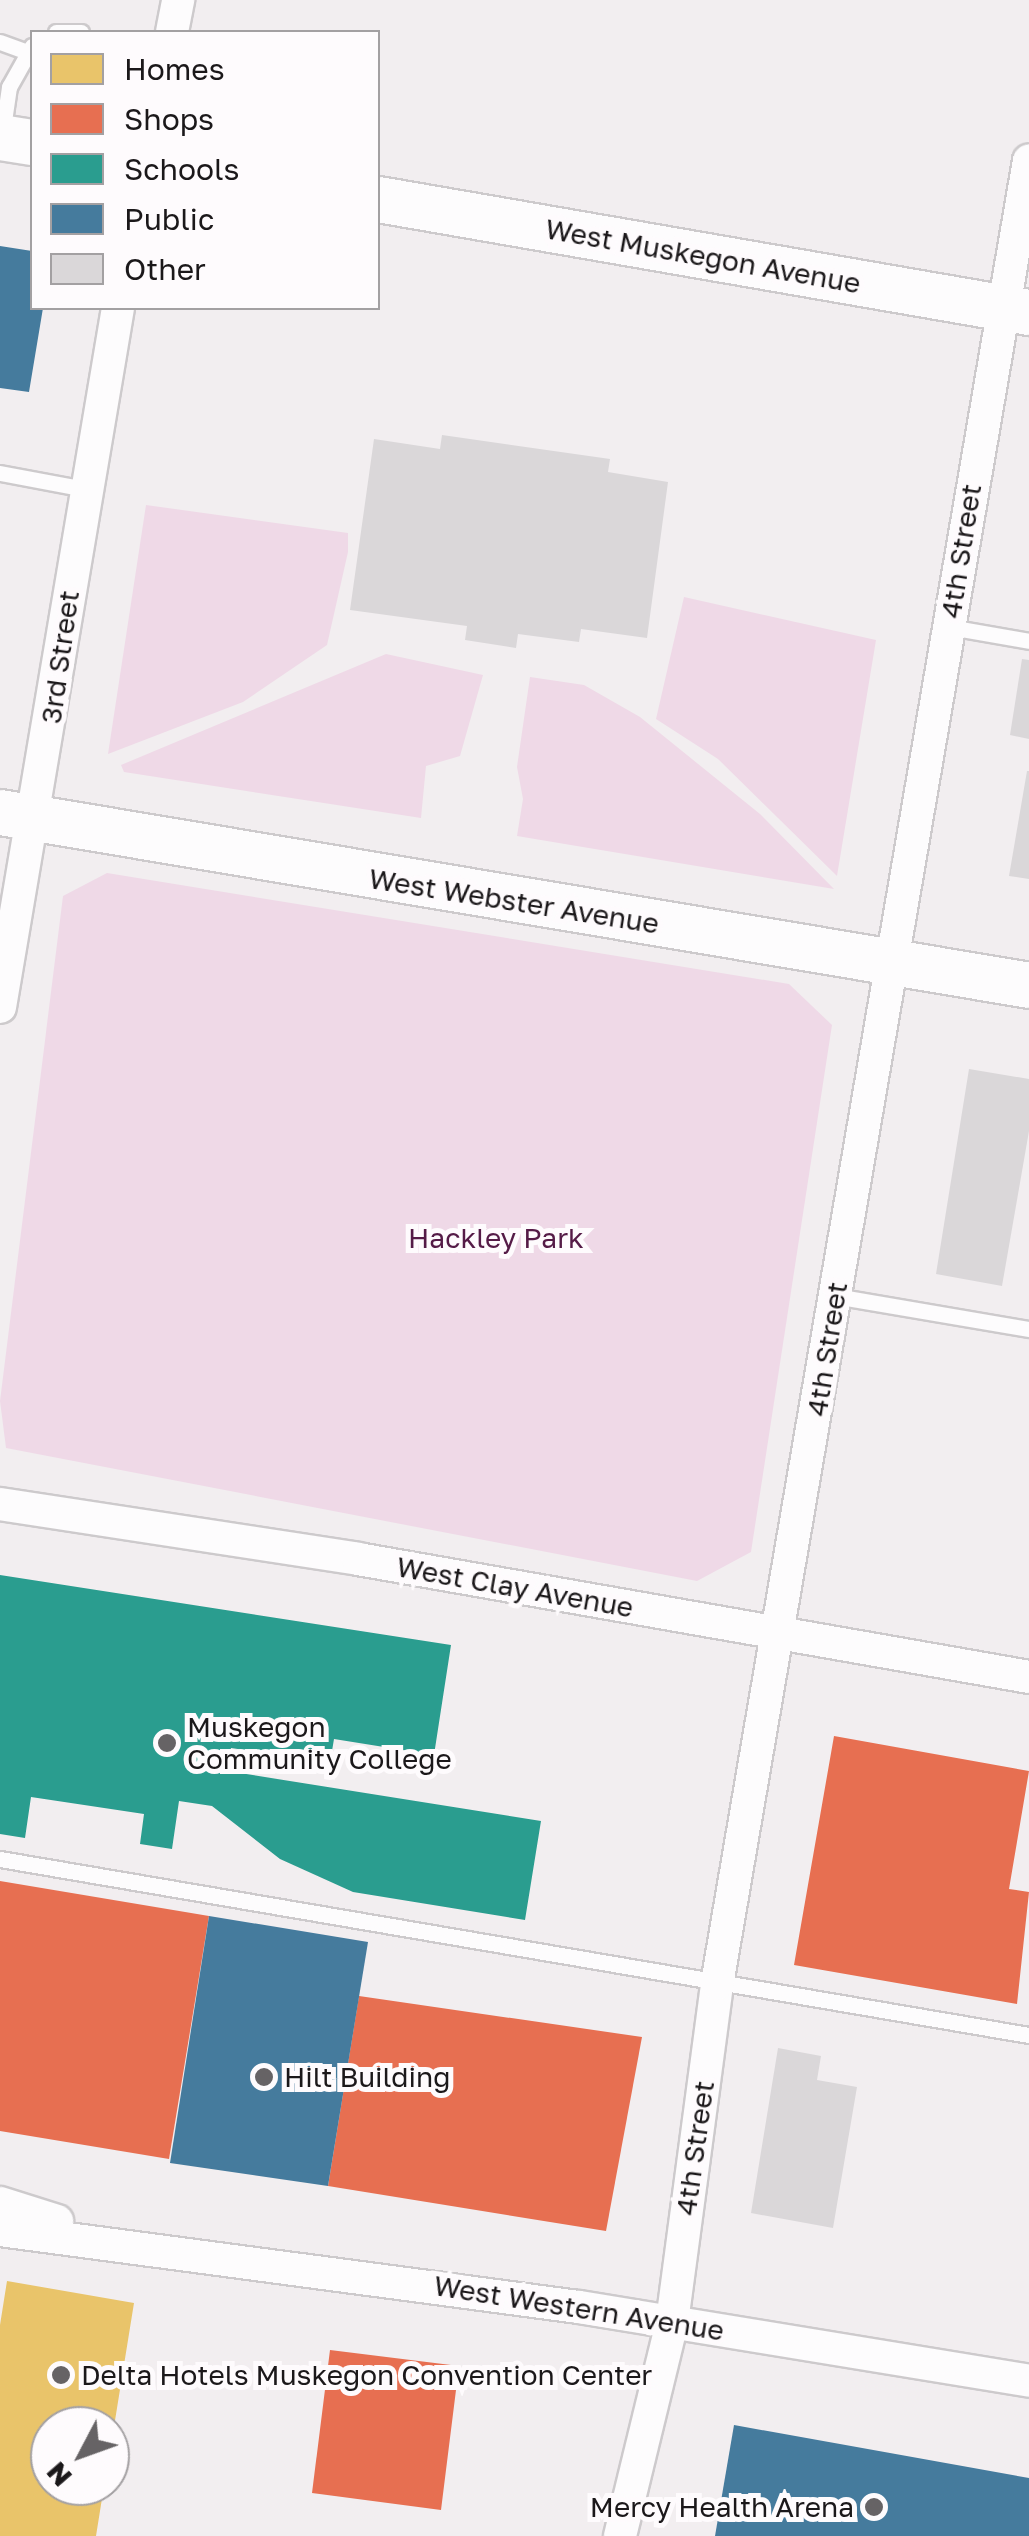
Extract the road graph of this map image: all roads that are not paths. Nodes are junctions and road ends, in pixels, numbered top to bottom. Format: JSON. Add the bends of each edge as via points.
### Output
{"nodes":[{"id":1,"x":178,"y":0,"type":"edge"},
{"id":2,"x":172,"y":30,"type":"edge"},
{"id":3,"x":0,"y":42,"type":"edge"},
{"id":4,"x":30,"y":49,"type":"edge"},
{"id":5,"x":11,"y":138,"type":"edge"},
{"id":6,"x":1029,"y":161,"type":"edge"},
{"id":7,"x":380,"y":199,"type":"edge"},
{"id":8,"x":118,"y":310,"type":"edge"},
{"id":9,"x":1015,"y":310,"type":"edge"},
{"id":10,"x":0,"y":473,"type":"edge"},
{"id":11,"x":85,"y":489,"type":"junction"},
{"id":12,"x":949,"y":627,"type":"junction"},
{"id":13,"x":1029,"y":641,"type":"edge"},
{"id":14,"x":18,"y":814,"type":"edge"},
{"id":15,"x":894,"y":963,"type":"junction"},
{"id":16,"x":1029,"y":985,"type":"edge"},
{"id":17,"x":0,"y":1007,"type":"edge"},
{"id":18,"x":835,"y":1296,"type":"junction"},
{"id":19,"x":1029,"y":1329,"type":"edge"},
{"id":20,"x":0,"y":1504,"type":"edge"},
{"id":21,"x":781,"y":1634,"type":"junction"},
{"id":22,"x":1029,"y":1676,"type":"edge"},
{"id":23,"x":0,"y":1858,"type":"edge"},
{"id":24,"x":717,"y":1984,"type":"junction"},
{"id":25,"x":1029,"y":2035,"type":"edge"},
{"id":26,"x":0,"y":2204,"type":"edge"},
{"id":27,"x":0,"y":2230,"type":"edge"},
{"id":28,"x":128,"y":2242,"type":"junction"},
{"id":29,"x":672,"y":2322,"type":"junction"},
{"id":30,"x":1029,"y":2381,"type":"edge"},
{"id":31,"x":620,"y":2536,"type":"edge"}],
"edges":[{"from":1,"to":2,"type":"street"},
{"from":3,"to":4,"type":"lane"},
{"from":4,"to":5,"type":"lane","via":[[9,87]]},
{"from":6,"to":9,"type":"street","name":"4th Street"},
{"from":7,"to":9,"type":"main road","name":"West Muskegon Avenue"},
{"from":8,"to":11,"type":"street","name":"3rd Street"},
{"from":9,"to":12,"type":"street","name":"4th Street"},
{"from":10,"to":11,"type":"lane"},
{"from":11,"to":14,"type":"street","name":"3rd Street"},
{"from":12,"to":13,"type":"lane"},
{"from":12,"to":15,"type":"street","name":"4th Street"},
{"from":14,"to":15,"type":"main road","name":"West Webster Avenue"},
{"from":14,"to":17,"type":"street","name":"3rd Street"},
{"from":15,"to":16,"type":"main road","name":"West Webster Avenue"},
{"from":15,"to":18,"type":"street","name":"4th Street"},
{"from":18,"to":19,"type":"lane"},
{"from":18,"to":21,"type":"street","name":"4th Street"},
{"from":20,"to":21,"type":"street","name":"West Clay Avenue"},
{"from":21,"to":22,"type":"street","name":"West Clay Avenue"},
{"from":21,"to":24,"type":"street","name":"4th Street"},
{"from":23,"to":24,"type":"lane"},
{"from":24,"to":25,"type":"lane"},
{"from":24,"to":29,"type":"street","name":"4th Street"},
{"from":26,"to":28,"type":"street","name":"West Western Avenue"},
{"from":27,"to":28,"type":"street","name":"West Western Avenue"},
{"from":28,"to":29,"type":"street","name":"West Western Avenue"},
{"from":29,"to":30,"type":"street","name":"West Western Avenue"},
{"from":29,"to":31,"type":"street","name":"4th Street"}]}
